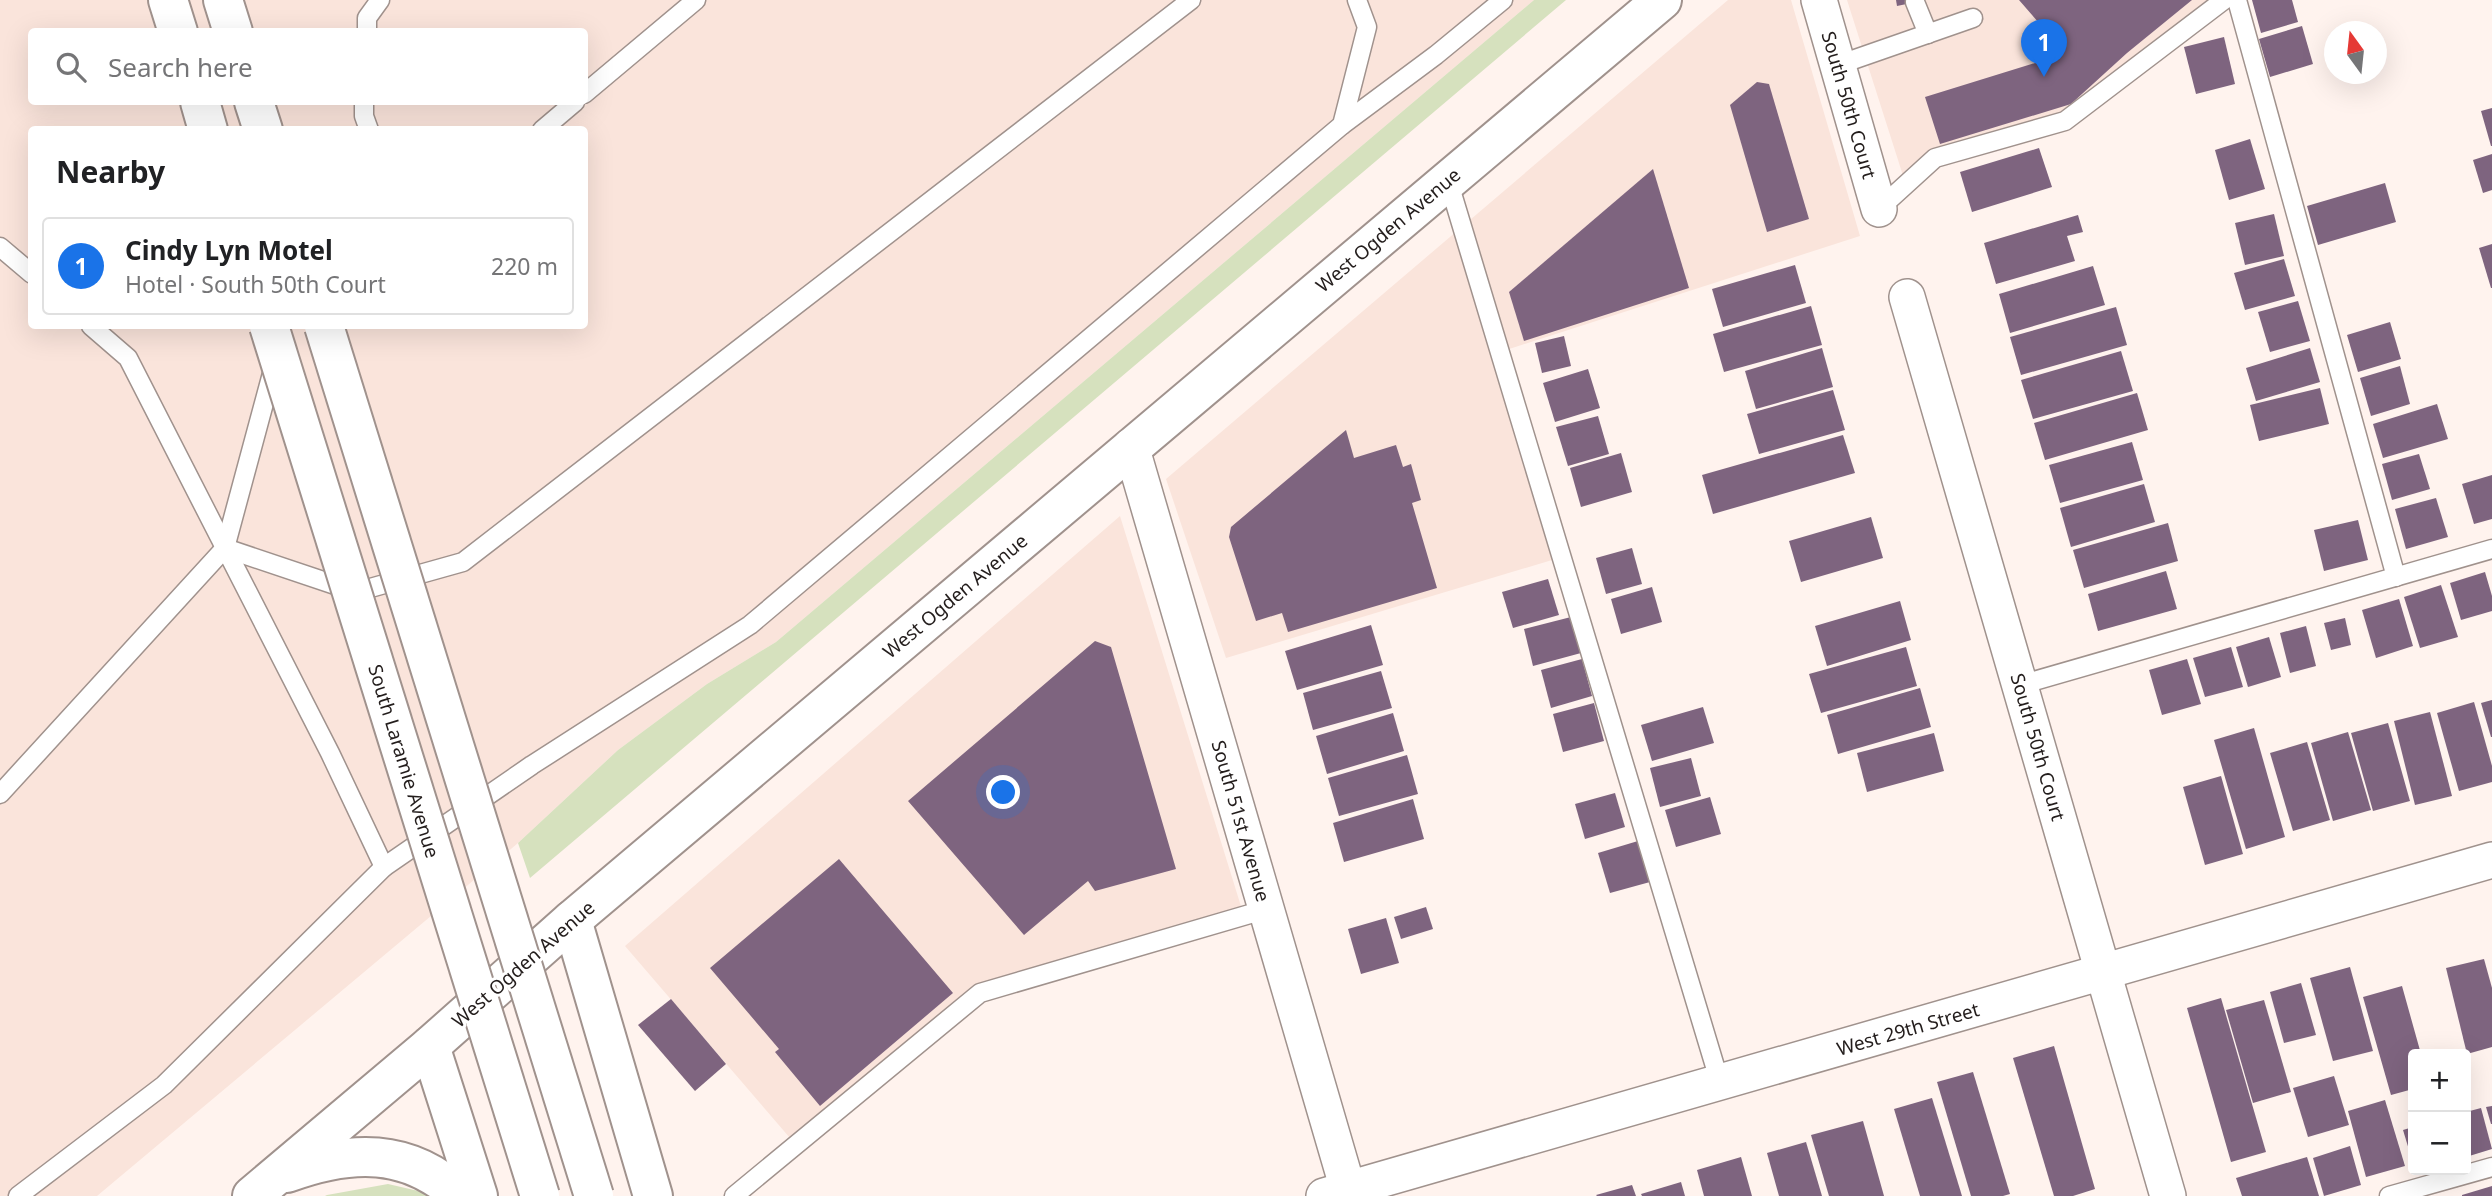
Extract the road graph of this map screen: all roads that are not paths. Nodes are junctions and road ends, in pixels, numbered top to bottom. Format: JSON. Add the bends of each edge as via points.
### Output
{"nodes":[{"id":1,"x":168,"y":0,"type":"edge"},
{"id":2,"x":223,"y":0,"type":"edge"},
{"id":3,"x":380,"y":0,"type":"edge"},
{"id":4,"x":696,"y":0,"type":"edge"},
{"id":5,"x":1191,"y":0,"type":"edge"},
{"id":6,"x":1357,"y":0,"type":"edge"},
{"id":7,"x":1503,"y":0,"type":"edge"},
{"id":8,"x":1661,"y":0,"type":"edge"},
{"id":9,"x":1819,"y":0,"type":"edge"},
{"id":10,"x":2224,"y":0,"type":"edge"},
{"id":11,"x":2237,"y":0,"type":"edge"},
{"id":12,"x":1915,"y":2,"type":"dead end"},
{"id":13,"x":1973,"y":18,"type":"dead end"},
{"id":14,"x":177,"y":28,"type":"edge"},
{"id":15,"x":232,"y":28,"type":"edge"},
{"id":16,"x":367,"y":28,"type":"edge"},
{"id":17,"x":1928,"y":34,"type":"junction"},
{"id":18,"x":1838,"y":65,"type":"junction"},
{"id":19,"x":588,"y":90,"type":"edge"},
{"id":20,"x":201,"y":105,"type":"edge"},
{"id":21,"x":255,"y":105,"type":"edge"},
{"id":22,"x":364,"y":105,"type":"edge"},
{"id":23,"x":571,"y":105,"type":"edge"},
{"id":24,"x":1342,"y":125,"type":"junction"},
{"id":25,"x":207,"y":126,"type":"edge"},
{"id":26,"x":262,"y":126,"type":"edge"},
{"id":27,"x":368,"y":126,"type":"edge"},
{"id":28,"x":547,"y":126,"type":"edge"},
{"id":29,"x":1448,"y":180,"type":"junction"},
{"id":30,"x":1879,"y":209,"type":"joint"},
{"id":31,"x":0,"y":247,"type":"edge"},
{"id":32,"x":28,"y":271,"type":"edge"},
{"id":33,"x":1907,"y":297,"type":"dead end"},
{"id":34,"x":94,"y":329,"type":"edge"},
{"id":35,"x":270,"y":329,"type":"edge"},
{"id":36,"x":284,"y":329,"type":"edge"},
{"id":37,"x":325,"y":329,"type":"edge"},
{"id":38,"x":1132,"y":446,"type":"junction"},
{"id":39,"x":225,"y":548,"type":"junction"},
{"id":40,"x":2492,"y":549,"type":"edge"},
{"id":41,"x":2396,"y":577,"type":"junction"},
{"id":42,"x":2020,"y":685,"type":"junction"},
{"id":43,"x":0,"y":794,"type":"edge"},
{"id":44,"x":2492,"y":860,"type":"edge"},
{"id":45,"x":384,"y":867,"type":"junction"},
{"id":46,"x":1267,"y":909,"type":"junction"},
{"id":47,"x":572,"y":920,"type":"junction"},
{"id":48,"x":2103,"y":972,"type":"junction"},
{"id":49,"x":430,"y":1046,"type":"junction"},
{"id":50,"x":1720,"y":1083,"type":"junction"},
{"id":51,"x":2492,"y":1167,"type":"edge"},
{"id":52,"x":262,"y":1188,"type":"edge"},
{"id":53,"x":1341,"y":1194,"type":"edge"},
{"id":54,"x":18,"y":1196,"type":"edge"},
{"id":55,"x":460,"y":1196,"type":"edge"},
{"id":56,"x":478,"y":1196,"type":"edge"},
{"id":57,"x":540,"y":1196,"type":"edge"},
{"id":58,"x":594,"y":1196,"type":"edge"},
{"id":59,"x":653,"y":1196,"type":"edge"},
{"id":60,"x":734,"y":1196,"type":"edge"},
{"id":61,"x":2168,"y":1196,"type":"edge"},
{"id":62,"x":2389,"y":1196,"type":"edge"}],
"edges":[{"from":1,"to":14,"type":"main road"},
{"from":2,"to":15,"type":"main road"},
{"from":3,"to":16,"type":"lane","via":[[367,18]]},
{"from":4,"to":19,"type":"lane"},
{"from":5,"to":39,"type":"lane","via":[[463,562],[356,592]]},
{"from":6,"to":24,"type":"lane","via":[[1367,27]]},
{"from":7,"to":24,"type":"lane"},
{"from":8,"to":29,"type":"main road","name":"West Ogden Avenue"},
{"from":9,"to":18,"type":"street","name":"South 50th Court"},
{"from":10,"to":30,"type":"lane","via":[[2065,121],[1935,158]]},
{"from":11,"to":41,"type":"lane"},
{"from":12,"to":17,"type":"lane"},
{"from":13,"to":17,"type":"lane"},
{"from":17,"to":18,"type":"lane"},
{"from":18,"to":30,"type":"street","name":"South 50th Court"},
{"from":20,"to":25,"type":"main road"},
{"from":21,"to":26,"type":"main road"},
{"from":22,"to":27,"type":"lane"},
{"from":23,"to":28,"type":"lane"},
{"from":24,"to":45,"type":"lane","via":[[750,625]]},
{"from":29,"to":38,"type":"main road","name":"West Ogden Avenue"},
{"from":29,"to":50,"type":"lane"},
{"from":31,"to":32,"type":"lane"},
{"from":33,"to":42,"type":"street","name":"South 50th Court"},
{"from":34,"to":39,"type":"lane","via":[[128,358]]},
{"from":35,"to":57,"type":"main road","name":"South Laramie Avenue","bridge":true},
{"from":36,"to":39,"type":"lane"},
{"from":37,"to":58,"type":"main road","bridge":true},
{"from":38,"to":46,"type":"street","name":"South 51st Avenue"},
{"from":38,"to":47,"type":"main road","name":"West Ogden Avenue"},
{"from":39,"to":43,"type":"lane"},
{"from":39,"to":45,"type":"lane"},
{"from":40,"to":41,"type":"lane"},
{"from":41,"to":42,"type":"lane"},
{"from":42,"to":48,"type":"street","name":"South 50th Court"},
{"from":44,"to":48,"type":"street","name":"West 29th Street"},
{"from":45,"to":54,"type":"lane","via":[[164,1084]]},
{"from":46,"to":53,"type":"street","name":"South 51st Avenue"},
{"from":46,"to":60,"type":"lane","via":[[980,993]]},
{"from":47,"to":49,"type":"main road","name":"West Ogden Avenue"},
{"from":47,"to":59,"type":"main road"},
{"from":48,"to":50,"type":"street","name":"West 29th Street"},
{"from":48,"to":61,"type":"street","name":"South 50th Court"},
{"from":49,"to":52,"type":"main road","name":"West Ogden Avenue"},
{"from":49,"to":56,"type":"main road"},
{"from":50,"to":53,"type":"street","name":"West 29th Street"},
{"from":51,"to":62,"type":"lane"},
{"from":52,"to":55,"type":"main road","via":[[315,1163],[359,1155],[407,1162],[441,1179]]}]}
